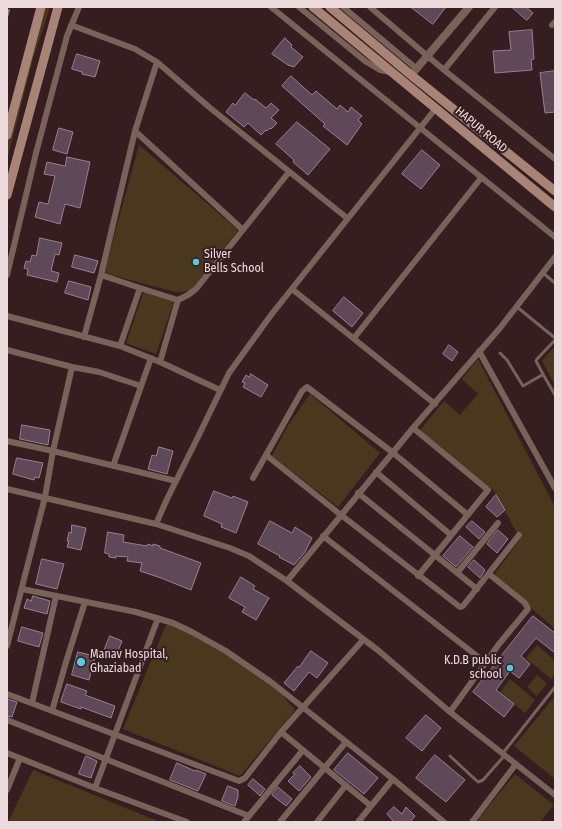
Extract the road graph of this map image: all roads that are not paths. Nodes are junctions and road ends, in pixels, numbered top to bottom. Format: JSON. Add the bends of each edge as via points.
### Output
{"nodes":[{"id":1,"x":41,"y":7,"type":"edge"},
{"id":2,"x":58,"y":7,"type":"edge"},
{"id":3,"x":78,"y":7,"type":"edge"},
{"id":4,"x":271,"y":7,"type":"edge"},
{"id":5,"x":299,"y":7,"type":"edge"},
{"id":6,"x":313,"y":7,"type":"edge"},
{"id":7,"x":330,"y":7,"type":"edge"},
{"id":8,"x":343,"y":7,"type":"edge"},
{"id":9,"x":370,"y":7,"type":"edge"},
{"id":10,"x":469,"y":7,"type":"edge"},
{"id":11,"x":495,"y":7,"type":"edge"},
{"id":12,"x":71,"y":25,"type":"junction"},
{"id":13,"x":378,"y":41,"type":"junction"},
{"id":14,"x":428,"y":56,"type":"junction"},
{"id":15,"x":157,"y":62,"type":"junction"},
{"id":16,"x":444,"y":70,"type":"junction"},
{"id":17,"x":392,"y":72,"type":"junction"},
{"id":18,"x":414,"y":72,"type":"junction"},
{"id":19,"x":436,"y":108,"type":"junction"},
{"id":20,"x":420,"y":128,"type":"junction"},
{"id":21,"x":135,"y":131,"type":"junction"},
{"id":22,"x":7,"y":134,"type":"edge"},
{"id":23,"x":555,"y":160,"type":"edge"},
{"id":24,"x":289,"y":172,"type":"junction"},
{"id":25,"x":482,"y":178,"type":"junction"},
{"id":26,"x":555,"y":191,"type":"edge"},
{"id":27,"x":7,"y":195,"type":"edge"},
{"id":28,"x":555,"y":207,"type":"edge"},
{"id":29,"x":347,"y":218,"type":"junction"},
{"id":30,"x":242,"y":229,"type":"junction"},
{"id":31,"x":555,"y":237,"type":"edge"},
{"id":32,"x":555,"y":257,"type":"edge"},
{"id":33,"x":543,"y":273,"type":"junction"},
{"id":34,"x":7,"y":275,"type":"edge"},
{"id":35,"x":101,"y":275,"type":"junction"},
{"id":36,"x":555,"y":283,"type":"edge"},
{"id":37,"x":140,"y":288,"type":"junction"},
{"id":38,"x":292,"y":289,"type":"junction"},
{"id":39,"x":178,"y":300,"type":"junction"},
{"id":40,"x":516,"y":307,"type":"junction"},
{"id":41,"x":7,"y":316,"type":"edge"},
{"id":42,"x":84,"y":337,"type":"junction"},
{"id":43,"x":354,"y":338,"type":"junction"},
{"id":44,"x":555,"y":339,"type":"edge"},
{"id":45,"x":120,"y":346,"type":"junction"},
{"id":46,"x":7,"y":350,"type":"edge"},
{"id":47,"x":479,"y":351,"type":"junction"},
{"id":48,"x":500,"y":353,"type":"dead end"},
{"id":49,"x":151,"y":358,"type":"junction"},
{"id":50,"x":160,"y":362,"type":"junction"},
{"id":51,"x":72,"y":367,"type":"junction"},
{"id":52,"x":544,"y":376,"type":"junction"},
{"id":53,"x":141,"y":386,"type":"junction"},
{"id":54,"x":220,"y":390,"type":"junction"},
{"id":55,"x":555,"y":395,"type":"edge"},
{"id":56,"x":435,"y":404,"type":"junction"},
{"id":57,"x":413,"y":428,"type":"junction"},
{"id":58,"x":7,"y":441,"type":"edge"},
{"id":59,"x":53,"y":451,"type":"junction"},
{"id":60,"x":392,"y":452,"type":"junction"},
{"id":61,"x":266,"y":455,"type":"junction"},
{"id":62,"x":112,"y":466,"type":"junction"},
{"id":63,"x":376,"y":472,"type":"junction"},
{"id":64,"x":253,"y":478,"type":"dead end"},
{"id":65,"x":176,"y":481,"type":"junction"},
{"id":66,"x":555,"y":488,"type":"edge"},
{"id":67,"x":7,"y":489,"type":"edge"},
{"id":68,"x":358,"y":494,"type":"junction"},
{"id":69,"x":45,"y":497,"type":"junction"},
{"id":70,"x":340,"y":515,"type":"junction"},
{"id":71,"x":468,"y":515,"type":"junction"},
{"id":72,"x":498,"y":523,"type":"dead end"},
{"id":73,"x":156,"y":524,"type":"junction"},
{"id":74,"x":451,"y":535,"type":"junction"},
{"id":75,"x":519,"y":535,"type":"dead end"},
{"id":76,"x":323,"y":536,"type":"junction"},
{"id":77,"x":435,"y":555,"type":"junction"},
{"id":78,"x":457,"y":572,"type":"junction"},
{"id":79,"x":489,"y":574,"type":"junction"},
{"id":80,"x":418,"y":576,"type":"junction"},
{"id":81,"x":287,"y":581,"type":"junction"},
{"id":82,"x":477,"y":588,"type":"junction"},
{"id":83,"x":22,"y":590,"type":"junction"},
{"id":84,"x":56,"y":596,"type":"junction"},
{"id":85,"x":85,"y":602,"type":"junction"},
{"id":86,"x":158,"y":618,"type":"junction"},
{"id":87,"x":363,"y":640,"type":"junction"},
{"id":88,"x":7,"y":646,"type":"edge"},
{"id":89,"x":486,"y":663,"type":"junction"},
{"id":90,"x":555,"y":687,"type":"edge"},
{"id":91,"x":7,"y":694,"type":"edge"},
{"id":92,"x":32,"y":703,"type":"junction"},
{"id":93,"x":303,"y":707,"type":"junction"},
{"id":94,"x":52,"y":711,"type":"junction"},
{"id":95,"x":450,"y":712,"type":"junction"},
{"id":96,"x":7,"y":720,"type":"edge"},
{"id":97,"x":281,"y":732,"type":"junction"},
{"id":98,"x":115,"y":734,"type":"junction"},
{"id":99,"x":346,"y":742,"type":"junction"},
{"id":100,"x":303,"y":750,"type":"junction"},
{"id":101,"x":7,"y":753,"type":"edge"},
{"id":102,"x":504,"y":754,"type":"junction"},
{"id":103,"x":450,"y":756,"type":"dead end"},
{"id":104,"x":20,"y":758,"type":"junction"},
{"id":105,"x":106,"y":759,"type":"junction"},
{"id":106,"x":516,"y":764,"type":"junction"},
{"id":107,"x":325,"y":767,"type":"junction"},
{"id":108,"x":393,"y":779,"type":"junction"},
{"id":109,"x":346,"y":785,"type":"junction"},
{"id":110,"x":96,"y":788,"type":"junction"},
{"id":111,"x":7,"y":790,"type":"edge"},
{"id":112,"x":555,"y":795,"type":"edge"},
{"id":113,"x":371,"y":806,"type":"junction"},
{"id":114,"x":249,"y":816,"type":"junction"},
{"id":115,"x":187,"y":822,"type":"edge"},
{"id":116,"x":244,"y":822,"type":"edge"},
{"id":117,"x":280,"y":822,"type":"edge"},
{"id":118,"x":317,"y":822,"type":"edge"},
{"id":119,"x":358,"y":822,"type":"edge"},
{"id":120,"x":444,"y":822,"type":"edge"},
{"id":121,"x":472,"y":822,"type":"edge"}],
"edges":[{"from":1,"to":22,"type":"main road"},
{"from":2,"to":27,"type":"main road"},
{"from":3,"to":12,"type":"street"},
{"from":4,"to":20,"type":"street"},
{"from":5,"to":17,"type":"street","via":[[365,61],[380,70]]},
{"from":6,"to":17,"type":"main road","name":"HAPUR ROAD"},
{"from":7,"to":13,"type":"main road","name":"HAPUR ROAD"},
{"from":8,"to":13,"type":"street"},
{"from":9,"to":14,"type":"street"},
{"from":10,"to":14,"type":"street"},
{"from":11,"to":16,"type":"street"},
{"from":12,"to":15,"type":"street","via":[[135,48]]},
{"from":12,"to":34,"type":"street","via":[[36,153]]},
{"from":13,"to":18,"type":"street"},
{"from":13,"to":18,"type":"main road","name":"HAPUR ROAD","via":[[396,62]]},
{"from":14,"to":16,"type":"street"},
{"from":14,"to":18,"type":"street"},
{"from":15,"to":21,"type":"street"},
{"from":15,"to":24,"type":"street"},
{"from":16,"to":23,"type":"street"},
{"from":17,"to":19,"type":"main road","name":"HAPUR ROAD"},
{"from":18,"to":26,"type":"main road","name":"HAPUR ROAD"},
{"from":19,"to":20,"type":"street"},
{"from":19,"to":28,"type":"main road","name":"HAPUR ROAD"},
{"from":20,"to":25,"type":"street"},
{"from":20,"to":29,"type":"street"},
{"from":21,"to":30,"type":"street"},
{"from":21,"to":35,"type":"street"},
{"from":24,"to":29,"type":"street"},
{"from":24,"to":30,"type":"street"},
{"from":25,"to":31,"type":"street"},
{"from":25,"to":43,"type":"street"},
{"from":29,"to":38,"type":"street"},
{"from":30,"to":39,"type":"street","via":[[196,289]]},
{"from":32,"to":33,"type":"street"},
{"from":33,"to":36,"type":"lane"},
{"from":33,"to":40,"type":"street"},
{"from":35,"to":37,"type":"street"},
{"from":35,"to":42,"type":"street"},
{"from":37,"to":39,"type":"street"},
{"from":37,"to":45,"type":"street"},
{"from":38,"to":43,"type":"street"},
{"from":38,"to":54,"type":"street","via":[[229,373]]},
{"from":39,"to":50,"type":"street"},
{"from":40,"to":44,"type":"lane"},
{"from":40,"to":47,"type":"street"},
{"from":41,"to":42,"type":"street"},
{"from":42,"to":45,"type":"street"},
{"from":43,"to":56,"type":"street"},
{"from":44,"to":52,"type":"lane","via":[[536,361]]},
{"from":45,"to":49,"type":"street"},
{"from":46,"to":51,"type":"street"},
{"from":47,"to":56,"type":"street"},
{"from":47,"to":66,"type":"street"},
{"from":48,"to":52,"type":"lane","via":[[523,386],[539,376]]},
{"from":49,"to":50,"type":"street"},
{"from":49,"to":53,"type":"street"},
{"from":50,"to":54,"type":"street"},
{"from":51,"to":53,"type":"street","via":[[100,372]]},
{"from":51,"to":59,"type":"street"},
{"from":52,"to":55,"type":"lane"},
{"from":53,"to":62,"type":"street"},
{"from":54,"to":65,"type":"street"},
{"from":56,"to":57,"type":"street"},
{"from":57,"to":60,"type":"street"},
{"from":57,"to":71,"type":"street","via":[[488,490]]},
{"from":58,"to":59,"type":"street"},
{"from":59,"to":62,"type":"street"},
{"from":59,"to":69,"type":"street"},
{"from":60,"to":61,"type":"street","via":[[307,387],[302,391]]},
{"from":60,"to":63,"type":"street"},
{"from":60,"to":71,"type":"street"},
{"from":61,"to":64,"type":"street"},
{"from":61,"to":70,"type":"street"},
{"from":62,"to":65,"type":"street"},
{"from":63,"to":68,"type":"street"},
{"from":63,"to":74,"type":"street"},
{"from":65,"to":73,"type":"street"},
{"from":67,"to":69,"type":"street"},
{"from":68,"to":70,"type":"street"},
{"from":68,"to":77,"type":"street"},
{"from":69,"to":73,"type":"street"},
{"from":69,"to":83,"type":"street"},
{"from":70,"to":76,"type":"street"},
{"from":70,"to":80,"type":"street"},
{"from":71,"to":74,"type":"street"},
{"from":72,"to":78,"type":"street"},
{"from":73,"to":81,"type":"street","via":[[249,556]]},
{"from":74,"to":77,"type":"street"},
{"from":75,"to":79,"type":"street"},
{"from":76,"to":81,"type":"street"},
{"from":76,"to":89,"type":"street"},
{"from":77,"to":78,"type":"street"},
{"from":77,"to":80,"type":"street"},
{"from":78,"to":82,"type":"street"},
{"from":79,"to":82,"type":"street"},
{"from":79,"to":89,"type":"street","via":[[525,603],[528,609]]},
{"from":80,"to":82,"type":"street","via":[[460,607]]},
{"from":81,"to":87,"type":"street"},
{"from":83,"to":84,"type":"street"},
{"from":83,"to":88,"type":"street"},
{"from":84,"to":85,"type":"street"},
{"from":84,"to":92,"type":"street"},
{"from":85,"to":86,"type":"street"},
{"from":85,"to":94,"type":"street"},
{"from":86,"to":93,"type":"street","via":[[226,650]]},
{"from":86,"to":98,"type":"street"},
{"from":87,"to":93,"type":"street"},
{"from":87,"to":95,"type":"street"},
{"from":89,"to":95,"type":"street"},
{"from":90,"to":102,"type":"lane"},
{"from":91,"to":92,"type":"street"},
{"from":92,"to":94,"type":"street"},
{"from":93,"to":97,"type":"street"},
{"from":93,"to":99,"type":"street"},
{"from":94,"to":98,"type":"street"},
{"from":95,"to":102,"type":"street"},
{"from":96,"to":105,"type":"street"},
{"from":97,"to":98,"type":"street","via":[[245,778],[239,781]]},
{"from":97,"to":100,"type":"street"},
{"from":98,"to":105,"type":"street"},
{"from":99,"to":107,"type":"street"},
{"from":99,"to":108,"type":"street"},
{"from":100,"to":107,"type":"street"},
{"from":100,"to":114,"type":"street"},
{"from":101,"to":104,"type":"street"},
{"from":102,"to":103,"type":"lane","via":[[483,780],[478,782]]},
{"from":102,"to":106,"type":"street"},
{"from":104,"to":110,"type":"street"},
{"from":104,"to":111,"type":"street"},
{"from":105,"to":110,"type":"street"},
{"from":105,"to":114,"type":"street"},
{"from":106,"to":112,"type":"street"},
{"from":106,"to":121,"type":"street"},
{"from":107,"to":109,"type":"street"},
{"from":107,"to":117,"type":"street"},
{"from":108,"to":113,"type":"street"},
{"from":108,"to":120,"type":"street"},
{"from":109,"to":113,"type":"street"},
{"from":109,"to":118,"type":"street"},
{"from":110,"to":115,"type":"street"},
{"from":113,"to":119,"type":"street"},
{"from":114,"to":116,"type":"street"}]}
